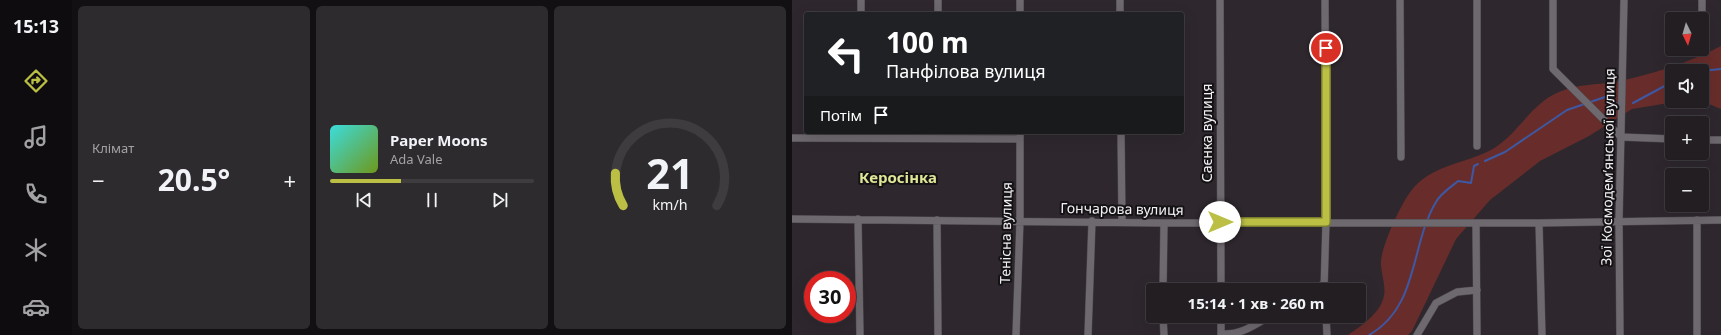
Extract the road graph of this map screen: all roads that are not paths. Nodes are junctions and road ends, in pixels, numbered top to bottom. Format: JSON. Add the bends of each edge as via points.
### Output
{"nodes":[{"id":1,"x":861,"y":0,"type":"edge"},
{"id":2,"x":938,"y":0,"type":"edge"},
{"id":3,"x":1020,"y":0,"type":"edge"},
{"id":4,"x":1120,"y":0,"type":"edge"},
{"id":5,"x":1220,"y":0,"type":"edge"},
{"id":6,"x":1325,"y":0,"type":"edge"},
{"id":7,"x":1400,"y":0,"type":"edge"},
{"id":8,"x":1477,"y":0,"type":"edge"},
{"id":9,"x":1552,"y":0,"type":"edge"},
{"id":10,"x":1624,"y":0,"type":"edge"},
{"id":11,"x":1702,"y":0,"type":"edge"},
{"id":12,"x":861,"y":12,"type":"edge"},
{"id":13,"x":938,"y":12,"type":"edge"},
{"id":14,"x":1020,"y":12,"type":"edge"},
{"id":15,"x":1120,"y":12,"type":"edge"},
{"id":16,"x":1702,"y":12,"type":"edge"},
{"id":17,"x":1121,"y":134,"type":"edge"},
{"id":18,"x":860,"y":135,"type":"edge"},
{"id":19,"x":938,"y":135,"type":"edge"},
{"id":20,"x":1020,"y":136,"type":"edge"},
{"id":21,"x":1622,"y":137,"type":"junction"},
{"id":22,"x":792,"y":138,"type":"edge"},
{"id":23,"x":1665,"y":139,"type":"edge"},
{"id":24,"x":1709,"y":140,"type":"edge"},
{"id":25,"x":1721,"y":140,"type":"edge"},
{"id":26,"x":1477,"y":146,"type":"dead end"},
{"id":27,"x":1402,"y":157,"type":"dead end"},
{"id":28,"x":792,"y":219,"type":"edge"},
{"id":29,"x":858,"y":219,"type":"junction"},
{"id":30,"x":937,"y":220,"type":"junction"},
{"id":31,"x":1696,"y":220,"type":"junction"},
{"id":32,"x":1721,"y":220,"type":"edge"},
{"id":33,"x":1020,"y":221,"type":"junction"},
{"id":34,"x":1092,"y":221,"type":"junction"},
{"id":35,"x":1619,"y":221,"type":"junction"},
{"id":36,"x":1122,"y":222,"type":"junction"},
{"id":37,"x":1220,"y":222,"type":"junction"},
{"id":38,"x":1326,"y":222,"type":"junction"},
{"id":39,"x":1164,"y":223,"type":"junction"},
{"id":40,"x":1476,"y":223,"type":"junction"},
{"id":41,"x":1539,"y":223,"type":"junction"},
{"id":42,"x":1163,"y":283,"type":"edge"},
{"id":43,"x":1221,"y":283,"type":"edge"},
{"id":44,"x":1323,"y":283,"type":"edge"},
{"id":45,"x":1477,"y":290,"type":"junction"},
{"id":46,"x":1163,"y":323,"type":"edge"},
{"id":47,"x":1221,"y":323,"type":"edge"},
{"id":48,"x":1258,"y":323,"type":"edge"},
{"id":49,"x":1326,"y":323,"type":"edge"},
{"id":50,"x":860,"y":335,"type":"edge"},
{"id":51,"x":938,"y":335,"type":"edge"},
{"id":52,"x":1016,"y":335,"type":"edge"},
{"id":53,"x":1088,"y":335,"type":"edge"},
{"id":54,"x":1164,"y":335,"type":"edge"},
{"id":55,"x":1221,"y":335,"type":"edge"},
{"id":56,"x":1327,"y":335,"type":"edge"},
{"id":57,"x":1417,"y":335,"type":"edge"},
{"id":58,"x":1477,"y":335,"type":"edge"},
{"id":59,"x":1542,"y":335,"type":"edge"},
{"id":60,"x":1620,"y":335,"type":"edge"},
{"id":61,"x":1697,"y":335,"type":"edge"}],
"edges":[{"from":1,"to":12,"type":"street"},
{"from":2,"to":13,"type":"street"},
{"from":3,"to":14,"type":"street"},
{"from":4,"to":15,"type":"street"},
{"from":5,"to":37,"type":"street","name":"Саєнка вулиця"},
{"from":6,"to":38,"type":"street"},
{"from":7,"to":27,"type":"street"},
{"from":8,"to":26,"type":"street"},
{"from":9,"to":21,"type":"street","via":[[1553,69]]},
{"from":10,"to":21,"type":"street","name":"Зої Космодем’янської вулиця"},
{"from":11,"to":16,"type":"street"},
{"from":17,"to":36,"type":"street"},
{"from":18,"to":19,"type":"street"},
{"from":18,"to":22,"type":"street"},
{"from":19,"to":20,"type":"street"},
{"from":20,"to":33,"type":"street","name":"Тенісна вулиця"},
{"from":21,"to":23,"type":"street"},
{"from":21,"to":35,"type":"street","name":"Зої Космодем’янської вулиця"},
{"from":24,"to":25,"type":"street"},
{"from":28,"to":29,"type":"street","name":"Гончарова вулиця"},
{"from":29,"to":30,"type":"street","name":"Гончарова вулиця"},
{"from":29,"to":50,"type":"street"},
{"from":30,"to":33,"type":"street","name":"Гончарова вулиця"},
{"from":30,"to":51,"type":"street"},
{"from":31,"to":32,"type":"street","name":"Гончарова вулиця"},
{"from":31,"to":35,"type":"street","name":"Гончарова вулиця"},
{"from":31,"to":61,"type":"street"},
{"from":33,"to":34,"type":"street","name":"Гончарова вулиця"},
{"from":33,"to":52,"type":"street","name":"Тенісна вулиця"},
{"from":34,"to":36,"type":"street","name":"Гончарова вулиця"},
{"from":34,"to":53,"type":"street"},
{"from":35,"to":41,"type":"street","name":"Гончарова вулиця"},
{"from":35,"to":60,"type":"street","name":"Зої Космодем’янської вулиця"},
{"from":36,"to":39,"type":"street","name":"Гончарова вулиця"},
{"from":37,"to":38,"type":"street","name":"Гончарова вулиця"},
{"from":37,"to":39,"type":"street","name":"Гончарова вулиця"},
{"from":37,"to":43,"type":"street","name":"Саєнка вулиця"},
{"from":38,"to":40,"type":"street","name":"Гончарова вулиця"},
{"from":38,"to":44,"type":"street"},
{"from":39,"to":42,"type":"street"},
{"from":40,"to":41,"type":"street","name":"Гончарова вулиця"},
{"from":40,"to":45,"type":"street"},
{"from":41,"to":59,"type":"street"},
{"from":45,"to":57,"type":"street","via":[[1457,292],[1436,303]]},
{"from":45,"to":58,"type":"street"},
{"from":46,"to":54,"type":"street"},
{"from":47,"to":55,"type":"street"},
{"from":48,"to":55,"type":"street","via":[[1243,332]]},
{"from":49,"to":56,"type":"street"}]}
